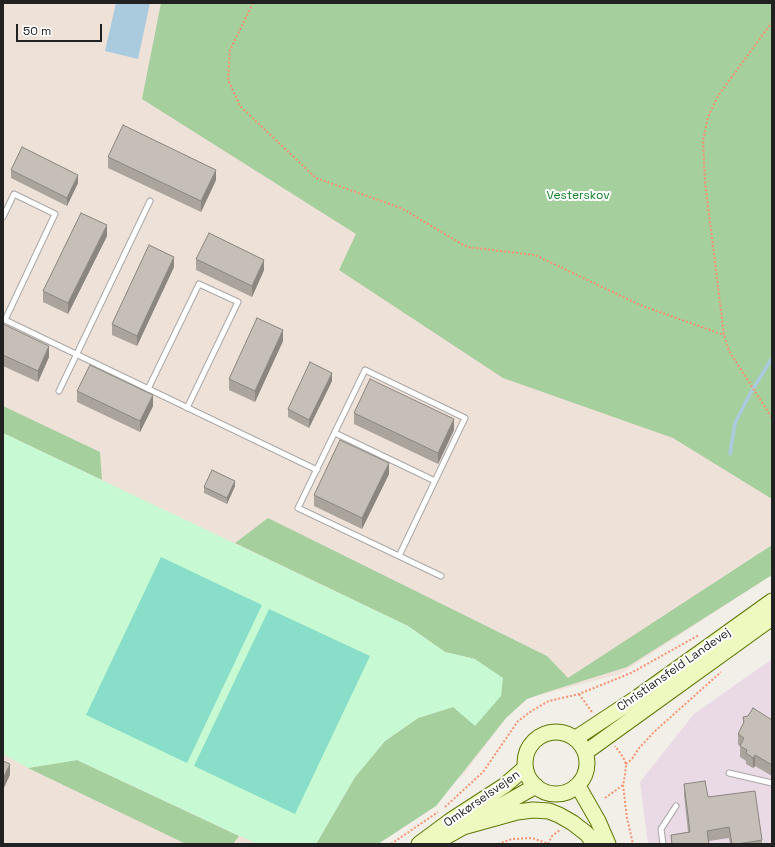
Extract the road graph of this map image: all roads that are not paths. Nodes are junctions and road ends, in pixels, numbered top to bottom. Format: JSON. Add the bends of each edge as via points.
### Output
{"nodes":[{"id":1,"x":150,"y":201,"type":"dead end"},
{"id":2,"x":3,"y":217,"type":"edge"},
{"id":3,"x":4,"y":319,"type":"edge"},
{"id":4,"x":77,"y":354,"type":"junction"},
{"id":5,"x":148,"y":389,"type":"junction"},
{"id":6,"x":59,"y":391,"type":"dead end"},
{"id":7,"x":188,"y":408,"type":"junction"},
{"id":8,"x":334,"y":433,"type":"junction"},
{"id":9,"x":317,"y":470,"type":"junction"},
{"id":10,"x":435,"y":481,"type":"junction"},
{"id":11,"x":399,"y":556,"type":"junction"},
{"id":12,"x":441,"y":576,"type":"dead end"},
{"id":13,"x":772,"y":601,"type":"edge"},
{"id":14,"x":772,"y":618,"type":"edge"},
{"id":15,"x":576,"y":738,"type":"junction"},
{"id":16,"x":586,"y":752,"type":"junction"},
{"id":17,"x":525,"y":768,"type":"junction"},
{"id":18,"x":729,"y":773,"type":"dead end"},
{"id":19,"x":772,"y":783,"type":"edge"},
{"id":20,"x":536,"y":786,"type":"junction"},
{"id":21,"x":578,"y":786,"type":"junction"},
{"id":22,"x":676,"y":806,"type":"dead end"},
{"id":23,"x":463,"y":827,"type":"junction"},
{"id":24,"x":419,"y":844,"type":"edge"},
{"id":25,"x":432,"y":844,"type":"edge"},
{"id":26,"x":594,"y":844,"type":"edge"},
{"id":27,"x":608,"y":844,"type":"edge"},
{"id":28,"x":663,"y":844,"type":"edge"}],
"edges":[{"from":1,"to":4,"type":"lane"},
{"from":2,"to":3,"type":"lane","via":[[14,194],[55,214]]},
{"from":3,"to":4,"type":"lane"},
{"from":4,"to":5,"type":"lane"},
{"from":4,"to":6,"type":"lane"},
{"from":5,"to":7,"type":"lane"},
{"from":5,"to":7,"type":"lane","via":[[199,284],[238,302]]},
{"from":7,"to":9,"type":"lane"},
{"from":8,"to":9,"type":"lane"},
{"from":8,"to":10,"type":"lane"},
{"from":8,"to":10,"type":"lane","via":[[365,370],[465,418]]},
{"from":9,"to":11,"type":"lane","via":[[298,508]]},
{"from":10,"to":11,"type":"lane"},
{"from":11,"to":12,"type":"lane"},
{"from":13,"to":15,"type":"main road","name":"Christiansfeld Landevej"},
{"from":14,"to":16,"type":"main road","name":"Christiansfeld Landevej"},
{"from":15,"to":16,"type":"main road"},
{"from":15,"to":17,"type":"main road","via":[[558,731],[540,736],[527,750]]},
{"from":16,"to":21,"type":"main road","via":[[587,770]]},
{"from":17,"to":20,"type":"main road"},
{"from":17,"to":24,"type":"main road","name":"Omkørselsvejen","via":[[504,786]]},
{"from":18,"to":19,"type":"lane"},
{"from":20,"to":21,"type":"main road","via":[[547,793],[560,794]]},
{"from":20,"to":23,"type":"main road","name":"Omkørselsvejen"},
{"from":21,"to":27,"type":"main road"},
{"from":22,"to":28,"type":"lane","via":[[661,829]]},
{"from":23,"to":25,"type":"main road","name":"Omkørselsvejen"},
{"from":23,"to":26,"type":"main road","via":[[517,812],[549,811],[573,823],[587,834]]}]}
